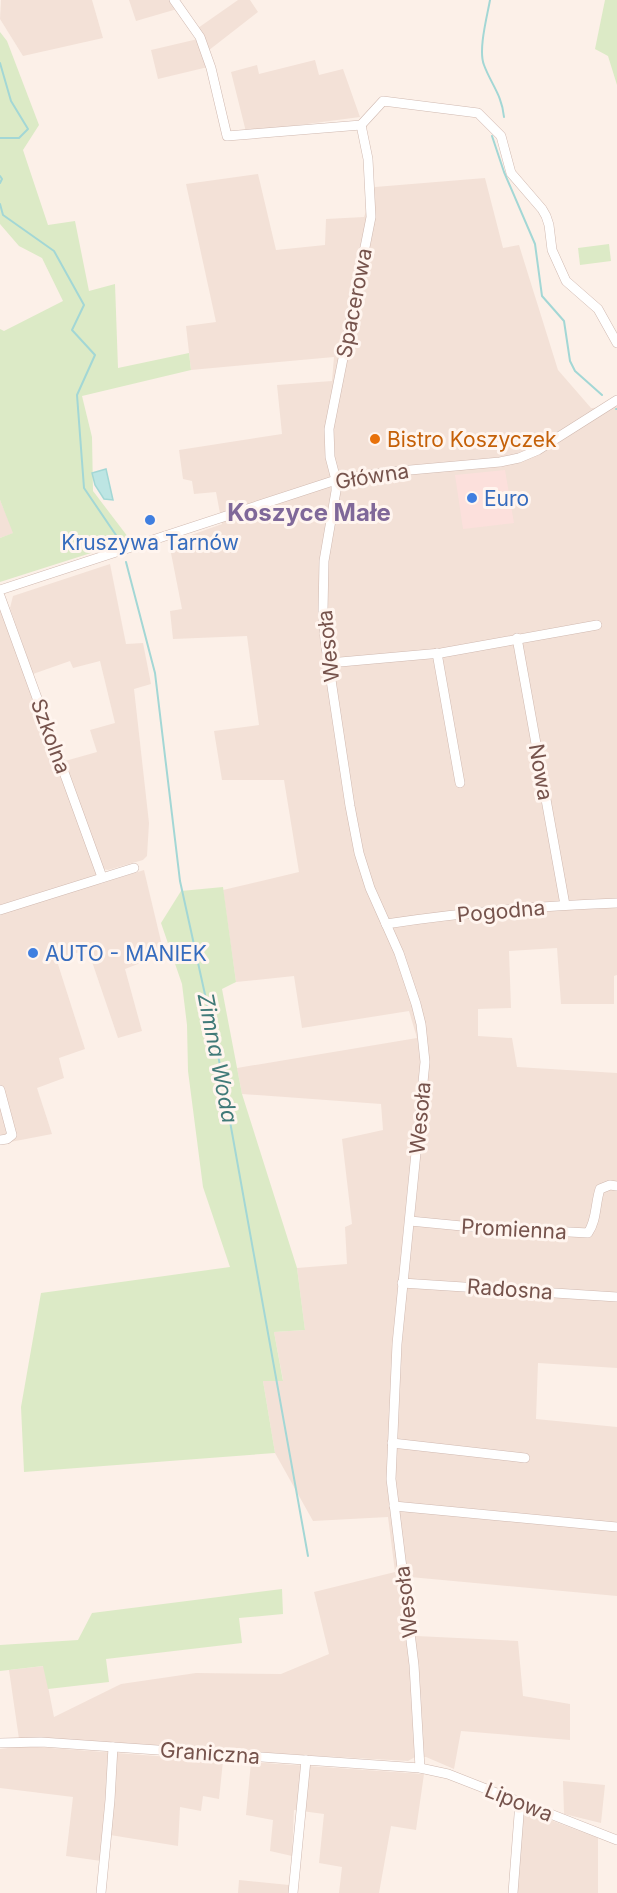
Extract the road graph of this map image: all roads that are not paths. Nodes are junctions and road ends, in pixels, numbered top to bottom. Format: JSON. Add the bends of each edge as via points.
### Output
{"nodes":[{"id":1,"x":174,"y":0,"type":"edge"},
{"id":2,"x":361,"y":125,"type":"junction"},
{"id":3,"x":617,"y":343,"type":"edge"},
{"id":4,"x":617,"y":400,"type":"edge"},
{"id":5,"x":336,"y":480,"type":"junction"},
{"id":6,"x":0,"y":590,"type":"edge"},
{"id":7,"x":0,"y":596,"type":"edge"},
{"id":8,"x":597,"y":625,"type":"dead end"},
{"id":9,"x":517,"y":638,"type":"junction"},
{"id":10,"x":437,"y":653,"type":"junction"},
{"id":11,"x":329,"y":663,"type":"junction"},
{"id":12,"x":460,"y":783,"type":"dead end"},
{"id":13,"x":134,"y":868,"type":"dead end"},
{"id":14,"x":102,"y":877,"type":"junction"},
{"id":15,"x":617,"y":903,"type":"edge"},
{"id":16,"x":565,"y":905,"type":"junction"},
{"id":17,"x":0,"y":910,"type":"edge"},
{"id":18,"x":386,"y":924,"type":"junction"},
{"id":19,"x":0,"y":1090,"type":"edge"},
{"id":20,"x":0,"y":1140,"type":"edge"},
{"id":21,"x":617,"y":1186,"type":"edge"},
{"id":22,"x":410,"y":1221,"type":"junction"},
{"id":23,"x":402,"y":1283,"type":"junction"},
{"id":24,"x":617,"y":1297,"type":"edge"},
{"id":25,"x":392,"y":1443,"type":"junction"},
{"id":26,"x":525,"y":1458,"type":"dead end"},
{"id":27,"x":394,"y":1506,"type":"junction"},
{"id":28,"x":617,"y":1527,"type":"edge"},
{"id":29,"x":0,"y":1743,"type":"edge"},
{"id":30,"x":113,"y":1747,"type":"junction"},
{"id":31,"x":306,"y":1760,"type":"junction"},
{"id":32,"x":420,"y":1768,"type":"junction"},
{"id":33,"x":520,"y":1802,"type":"junction"},
{"id":34,"x":617,"y":1840,"type":"edge"},
{"id":35,"x":101,"y":1893,"type":"edge"},
{"id":36,"x":293,"y":1893,"type":"edge"},
{"id":37,"x":513,"y":1893,"type":"edge"}],
"edges":[{"from":1,"to":2,"type":"street","via":[[200,37],[227,136]]},
{"from":2,"to":3,"type":"street","via":[[383,100],[478,113],[501,136],[511,173],[546,216],[554,255],[566,281],[598,309]]},
{"from":2,"to":5,"type":"street","name":"Spacerowa","via":[[368,159],[371,217],[329,429]]},
{"from":4,"to":5,"type":"street","name":"Główna","via":[[519,458]]},
{"from":5,"to":6,"type":"street","name":"Główna"},
{"from":5,"to":11,"type":"street","name":"Wesoła","via":[[324,561],[323,611]]},
{"from":7,"to":14,"type":"street","name":"Szkolna"},
{"from":8,"to":9,"type":"street"},
{"from":9,"to":10,"type":"street"},
{"from":9,"to":16,"type":"street","name":"Nowa"},
{"from":10,"to":11,"type":"street"},
{"from":10,"to":12,"type":"street"},
{"from":11,"to":18,"type":"street","name":"Wesoła","via":[[359,853]]},
{"from":13,"to":14,"type":"street"},
{"from":14,"to":17,"type":"street"},
{"from":15,"to":16,"type":"street","name":"Pogodna"},
{"from":16,"to":18,"type":"street","name":"Pogodna"},
{"from":18,"to":22,"type":"street","name":"Wesoła","via":[[416,1004],[425,1062]]},
{"from":19,"to":20,"type":"street","via":[[12,1135]]},
{"from":21,"to":22,"type":"street","name":"Promienna","via":[[600,1189],[594,1224],[588,1233]]},
{"from":22,"to":23,"type":"street","name":"Wesoła"},
{"from":23,"to":24,"type":"street","name":"Radosna"},
{"from":23,"to":25,"type":"street","name":"Wesoła"},
{"from":25,"to":26,"type":"street"},
{"from":25,"to":27,"type":"street","name":"Wesoła"},
{"from":27,"to":28,"type":"street"},
{"from":27,"to":32,"type":"street","name":"Wesoła","via":[[414,1665]]},
{"from":29,"to":30,"type":"street","name":"Graniczna"},
{"from":30,"to":31,"type":"street","name":"Graniczna"},
{"from":30,"to":35,"type":"street"},
{"from":31,"to":32,"type":"street","name":"Graniczna"},
{"from":31,"to":36,"type":"street"},
{"from":32,"to":33,"type":"street","name":"Lipowa","via":[[448,1774]]},
{"from":33,"to":34,"type":"street","name":"Lipowa"},
{"from":33,"to":37,"type":"street"}]}
